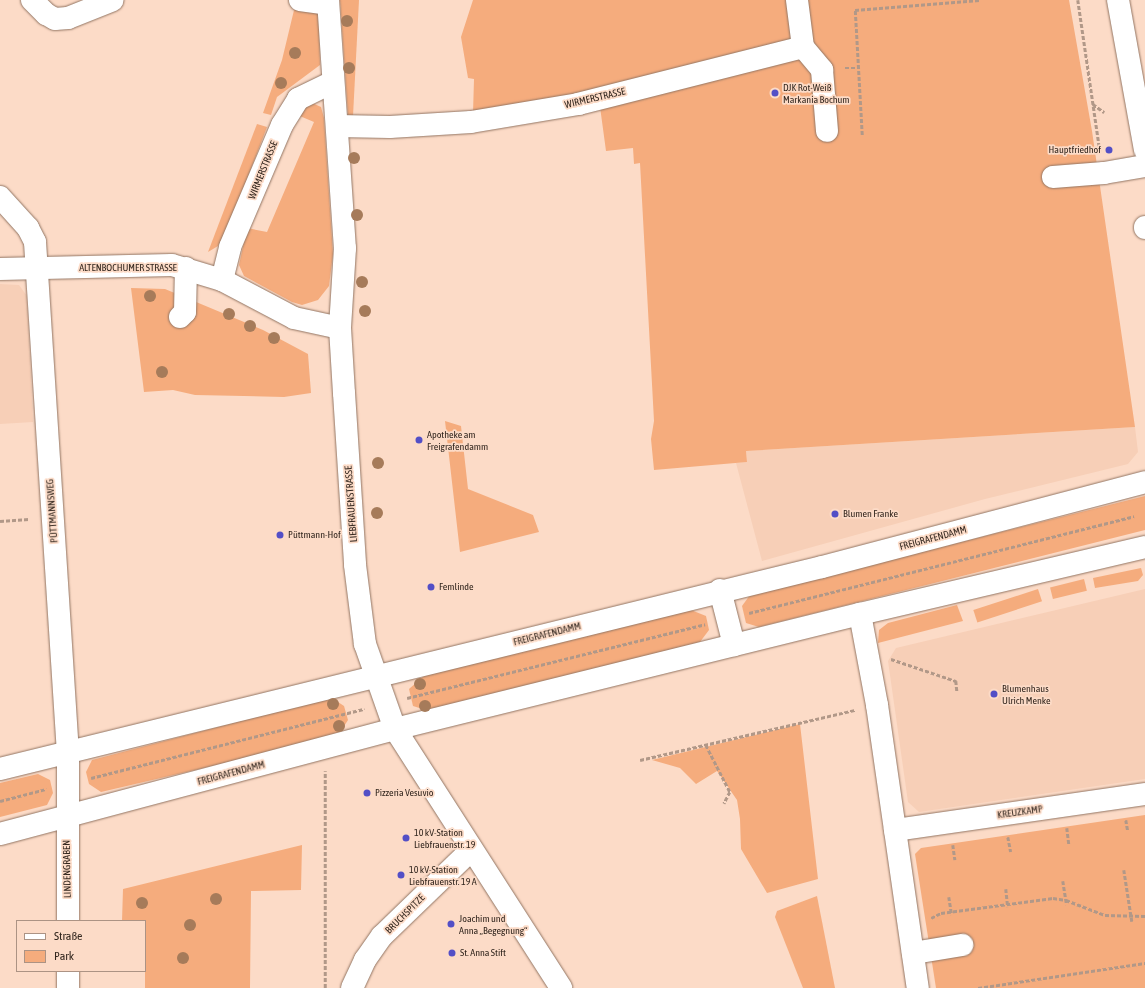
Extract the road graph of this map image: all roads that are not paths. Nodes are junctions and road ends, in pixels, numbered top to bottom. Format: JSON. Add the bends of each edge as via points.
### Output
{"nodes":[{"id":1,"x":32,"y":0,"type":"edge"},
{"id":2,"x":300,"y":0,"type":"edge"},
{"id":3,"x":796,"y":0,"type":"edge"},
{"id":4,"x":1118,"y":0,"type":"edge"},
{"id":5,"x":107,"y":1,"type":"edge"},
{"id":6,"x":328,"y":2,"type":"edge"},
{"id":7,"x":802,"y":47,"type":"junction"},
{"id":8,"x":333,"y":82,"type":"junction"},
{"id":9,"x":337,"y":126,"type":"junction"},
{"id":10,"x":1143,"y":128,"type":"edge"},
{"id":11,"x":827,"y":131,"type":"dead end"},
{"id":12,"x":1145,"y":150,"type":"edge"},
{"id":13,"x":1145,"y":166,"type":"edge"},
{"id":14,"x":1053,"y":177,"type":"dead end"},
{"id":15,"x":0,"y":197,"type":"edge"},
{"id":16,"x":186,"y":268,"type":"junction"},
{"id":17,"x":0,"y":269,"type":"edge"},
{"id":18,"x":35,"y":269,"type":"junction"},
{"id":19,"x":222,"y":280,"type":"junction"},
{"id":20,"x":180,"y":318,"type":"dead end"},
{"id":21,"x":340,"y":328,"type":"junction"},
{"id":22,"x":1145,"y":482,"type":"edge"},
{"id":23,"x":1145,"y":546,"type":"edge"},
{"id":24,"x":720,"y":590,"type":"junction"},
{"id":25,"x":860,"y":614,"type":"junction"},
{"id":26,"x":734,"y":645,"type":"junction"},
{"id":27,"x":375,"y":677,"type":"junction"},
{"id":28,"x":395,"y":729,"type":"junction"},
{"id":29,"x":68,"y":753,"type":"junction"},
{"id":30,"x":0,"y":770,"type":"edge"},
{"id":31,"x":1145,"y":794,"type":"edge"},
{"id":32,"x":66,"y":816,"type":"junction"},
{"id":33,"x":895,"y":830,"type":"junction"},
{"id":34,"x":0,"y":834,"type":"edge"},
{"id":35,"x":471,"y":850,"type":"junction"},
{"id":36,"x":68,"y":920,"type":"edge"},
{"id":37,"x":962,"y":945,"type":"dead end"},
{"id":38,"x":913,"y":953,"type":"junction"},
{"id":39,"x":68,"y":972,"type":"edge"},
{"id":40,"x":68,"y":988,"type":"edge"},
{"id":41,"x":352,"y":988,"type":"edge"},
{"id":42,"x":562,"y":988,"type":"edge"},
{"id":43,"x":918,"y":988,"type":"edge"}],
"edges":[{"from":1,"to":5,"type":"street","via":[[55,19],[68,18]]},
{"from":2,"to":6,"type":"street"},
{"from":3,"to":7,"type":"street"},
{"from":4,"to":10,"type":"street"},
{"from":6,"to":8,"type":"street"},
{"from":7,"to":9,"type":"street","name":"WIRMERSTRASSE","via":[[578,104],[471,122],[390,127]]},
{"from":7,"to":11,"type":"street","via":[[822,70]]},
{"from":8,"to":9,"type":"street"},
{"from":8,"to":19,"type":"street","name":"WIRMERSTRASSE","via":[[298,98],[282,125],[230,247]]},
{"from":9,"to":21,"type":"street","via":[[344,248]]},
{"from":10,"to":12,"type":"street"},
{"from":13,"to":14,"type":"street","via":[[1104,173]]},
{"from":15,"to":18,"type":"street","name":"PÜTTMANNSWEG","via":[[28,228],[35,242]]},
{"from":16,"to":18,"type":"street","name":"ALTENBOCHUMER STRASSE","via":[[172,265]]},
{"from":16,"to":19,"type":"street","name":"ALTENBOCHUMER STRASSE"},
{"from":16,"to":20,"type":"street","via":[[185,312]]},
{"from":17,"to":18,"type":"street","name":"ALTENBOCHUMER STRASSE"},
{"from":18,"to":29,"type":"street","name":"PÜTTMANNSWEG"},
{"from":19,"to":21,"type":"street","name":"ALTENBOCHUMER STRASSE","via":[[294,318]]},
{"from":21,"to":27,"type":"street","name":"LIEBFRAUENSTRASSE","via":[[356,565],[365,644]]},
{"from":22,"to":24,"type":"street","name":"FREIGRAFENDAMM","via":[[822,567]]},
{"from":23,"to":25,"type":"street","name":"FREIGRAFENDAMM"},
{"from":24,"to":26,"type":"street"},
{"from":24,"to":27,"type":"street","name":"FREIGRAFENDAMM"},
{"from":25,"to":26,"type":"street","name":"FREIGRAFENDAMM"},
{"from":25,"to":33,"type":"street","via":[[877,705]]},
{"from":26,"to":28,"type":"street","name":"FREIGRAFENDAMM"},
{"from":27,"to":28,"type":"street"},
{"from":27,"to":29,"type":"street","name":"FREIGRAFENDAMM"},
{"from":28,"to":32,"type":"street","name":"FREIGRAFENDAMM"},
{"from":28,"to":35,"type":"street"},
{"from":29,"to":30,"type":"street","name":"FREIGRAFENDAMM"},
{"from":29,"to":32,"type":"street"},
{"from":31,"to":33,"type":"street","name":"KREUZKAMP"},
{"from":32,"to":34,"type":"street","name":"FREIGRAFENDAMM"},
{"from":32,"to":36,"type":"street","name":"LINDENGRABEN"},
{"from":33,"to":38,"type":"street"},
{"from":35,"to":41,"type":"street","name":"BRUCHSPITZE","via":[[382,936],[365,960]]},
{"from":35,"to":42,"type":"street"},
{"from":37,"to":38,"type":"street"},
{"from":38,"to":43,"type":"street"},
{"from":39,"to":40,"type":"street"}]}
